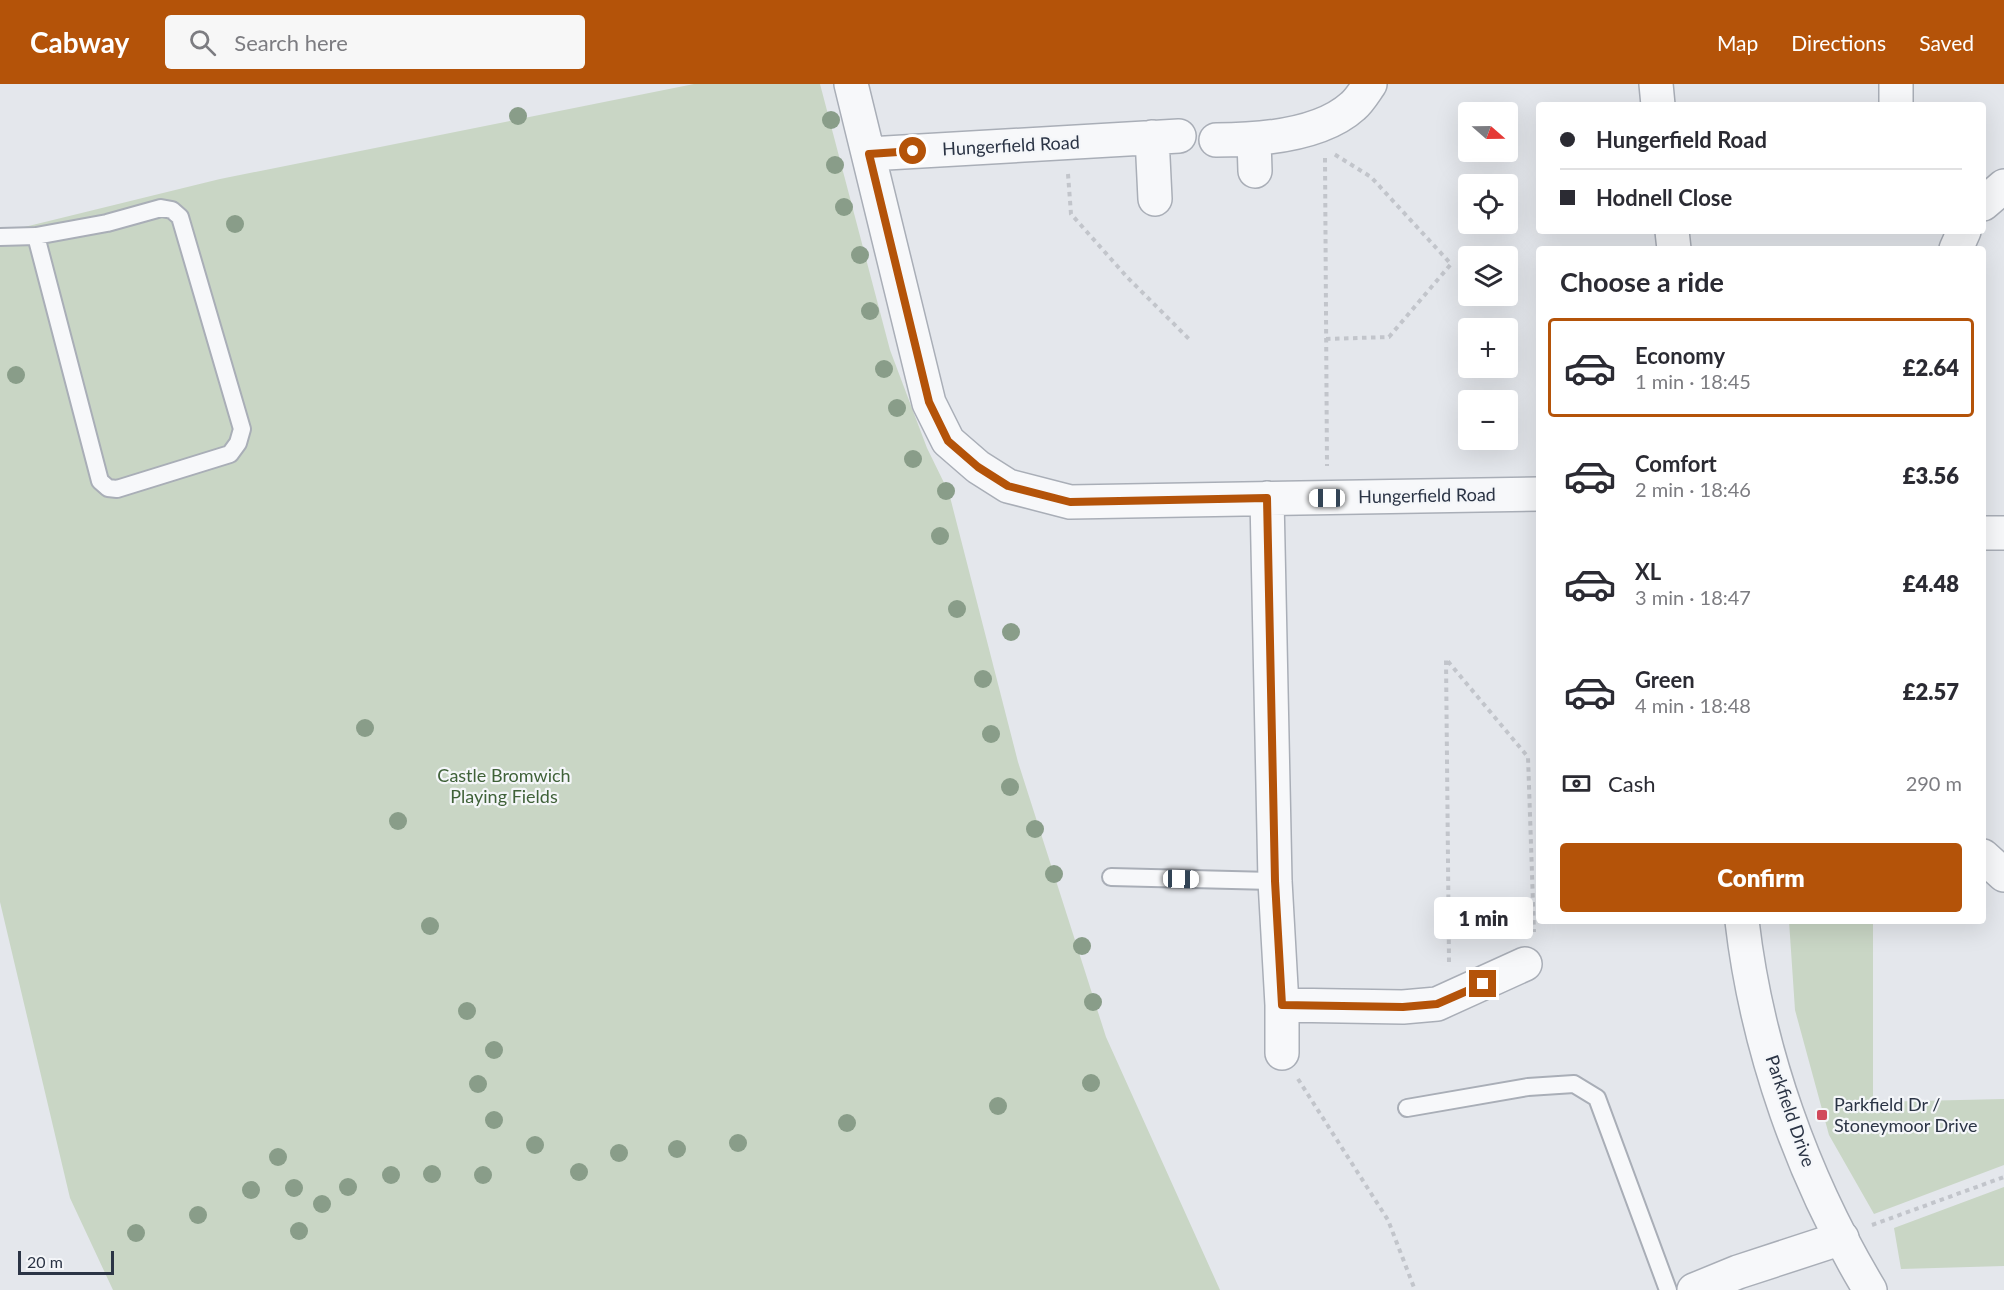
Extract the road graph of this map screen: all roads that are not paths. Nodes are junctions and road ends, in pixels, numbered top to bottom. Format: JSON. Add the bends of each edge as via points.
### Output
{"nodes":[{"id":1,"x":851,"y":84,"type":"edge"},
{"id":2,"x":1370,"y":84,"type":"edge"},
{"id":3,"x":1656,"y":84,"type":"edge"},
{"id":4,"x":1896,"y":84,"type":"edge"},
{"id":5,"x":1658,"y":102,"type":"edge"},
{"id":6,"x":1896,"y":102,"type":"edge"},
{"id":7,"x":1216,"y":140,"type":"dead end"},
{"id":8,"x":869,"y":154,"type":"junction"},
{"id":9,"x":2004,"y":186,"type":"edge"},
{"id":10,"x":1155,"y":199,"type":"dead end"},
{"id":11,"x":1986,"y":201,"type":"edge"},
{"id":12,"x":36,"y":236,"type":"junction"},
{"id":13,"x":0,"y":237,"type":"edge"},
{"id":14,"x":1536,"y":494,"type":"edge"},
{"id":15,"x":1267,"y":498,"type":"junction"},
{"id":16,"x":1986,"y":533,"type":"edge"},
{"id":17,"x":2004,"y":533,"type":"edge"},
{"id":18,"x":1986,"y":859,"type":"edge"},
{"id":19,"x":2004,"y":875,"type":"edge"},
{"id":20,"x":1110,"y":877,"type":"dead end"},
{"id":21,"x":1275,"y":881,"type":"junction"},
{"id":22,"x":1742,"y":924,"type":"edge"},
{"id":23,"x":1525,"y":964,"type":"road end"},
{"id":24,"x":1282,"y":1005,"type":"junction"},
{"id":25,"x":1282,"y":1053,"type":"road end"},
{"id":26,"x":1407,"y":1108,"type":"dead end"},
{"id":27,"x":1855,"y":1233,"type":"junction"},
{"id":28,"x":1668,"y":1290,"type":"edge"},
{"id":29,"x":1694,"y":1290,"type":"edge"},
{"id":30,"x":1870,"y":1290,"type":"edge"}],
"edges":[{"from":1,"to":8,"type":"street","name":"Hungerfield Road"},
{"from":2,"to":7,"type":"street","via":[[1353,106],[1325,125],[1255,155]]},
{"from":3,"to":5,"type":"street"},
{"from":4,"to":6,"type":"street"},
{"from":8,"to":10,"type":"street","name":"Hungerfield Road","via":[[1166,137]]},
{"from":8,"to":15,"type":"street","name":"Hungerfield Road","via":[[929,402],[955,448],[1008,486],[1070,502]]},
{"from":9,"to":11,"type":"street"},
{"from":12,"to":12,"type":"lane","via":[[161,208],[180,217],[242,429],[230,454],[117,489],[100,482]]},
{"from":12,"to":13,"type":"lane"},
{"from":14,"to":15,"type":"street","name":"Hungerfield Road"},
{"from":15,"to":21,"type":"street"},
{"from":16,"to":17,"type":"street"},
{"from":18,"to":19,"type":"street"},
{"from":20,"to":21,"type":"lane"},
{"from":21,"to":24,"type":"street"},
{"from":22,"to":27,"type":"street","name":"Parkfield Drive","via":[[1774,1078],[1803,1157]]},
{"from":23,"to":24,"type":"street","via":[[1437,1004]]},
{"from":24,"to":25,"type":"street"},
{"from":26,"to":28,"type":"lane","via":[[1528,1087],[1574,1084],[1597,1098]]},
{"from":27,"to":29,"type":"street"},
{"from":27,"to":30,"type":"street","name":"Parkfield Drive"}]}
